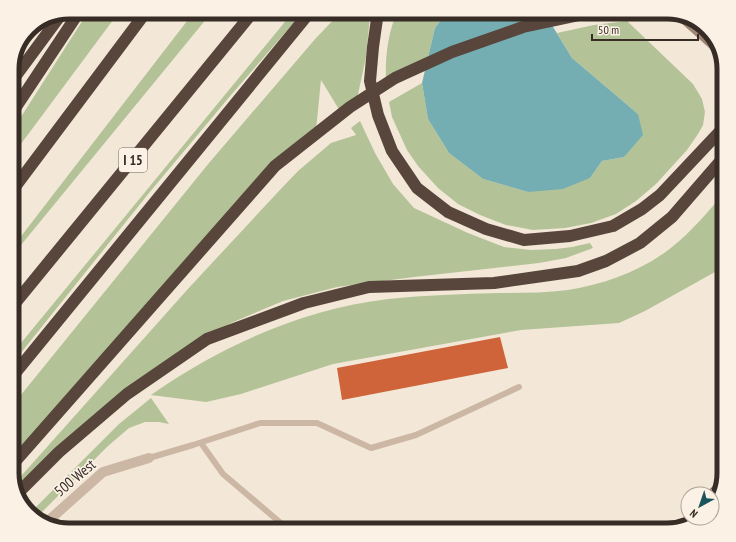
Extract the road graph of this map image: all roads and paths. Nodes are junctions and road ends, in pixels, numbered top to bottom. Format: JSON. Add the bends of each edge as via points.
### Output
{"nodes":[{"id":1,"x":74,"y":19,"type":"edge"},
{"id":2,"x":141,"y":19,"type":"edge"},
{"id":3,"x":247,"y":19,"type":"edge"},
{"id":4,"x":304,"y":19,"type":"edge"},
{"id":5,"x":377,"y":19,"type":"edge"},
{"id":6,"x":563,"y":19,"type":"edge"},
{"id":7,"x":56,"y":21,"type":"edge"},
{"id":8,"x":691,"y":26,"type":"edge"},
{"id":9,"x":709,"y":41,"type":"edge"},
{"id":10,"x":19,"y":72,"type":"edge"},
{"id":11,"x":19,"y":102,"type":"edge"},
{"id":12,"x":717,"y":134,"type":"edge"},
{"id":13,"x":717,"y":165,"type":"edge"},
{"id":14,"x":19,"y":182,"type":"edge"},
{"id":15,"x":19,"y":299,"type":"edge"},
{"id":16,"x":19,"y":368,"type":"edge"},
{"id":17,"x":519,"y":387,"type":"dead end"},
{"id":18,"x":201,"y":442,"type":"junction"},
{"id":19,"x":19,"y":457,"type":"edge"},
{"id":20,"x":149,"y":458,"type":"joint"},
{"id":21,"x":22,"y":489,"type":"edge"},
{"id":22,"x":50,"y":519,"type":"edge"},
{"id":23,"x":281,"y":523,"type":"edge"}],
"edges":[{"from":1,"to":11,"type":"highway"},
{"from":2,"to":14,"type":"highway"},
{"from":3,"to":15,"type":"highway","number":"I 15"},
{"from":4,"to":16,"type":"highway"},
{"from":5,"to":12,"type":"highway","via":[[370,81],[378,115],[392,151],[417,188],[448,212],[486,229],[524,240],[570,236],[613,226],[660,195]]},
{"from":6,"to":19,"type":"highway","via":[[523,28],[452,52],[395,78],[350,108],[275,166]]},
{"from":7,"to":10,"type":"highway"},
{"from":8,"to":9,"type":"main road"},
{"from":13,"to":21,"type":"highway","via":[[672,217],[640,243],[606,261],[578,271],[494,283],[369,287],[304,302],[207,339],[128,394],[59,452]]},
{"from":17,"to":18,"type":"lane","via":[[416,435],[371,448],[317,423],[260,423]]},
{"from":18,"to":20,"type":"lane"},
{"from":18,"to":23,"type":"lane","via":[[223,474]]},
{"from":20,"to":22,"type":"street","name":"500 West","via":[[103,472]]}]}
